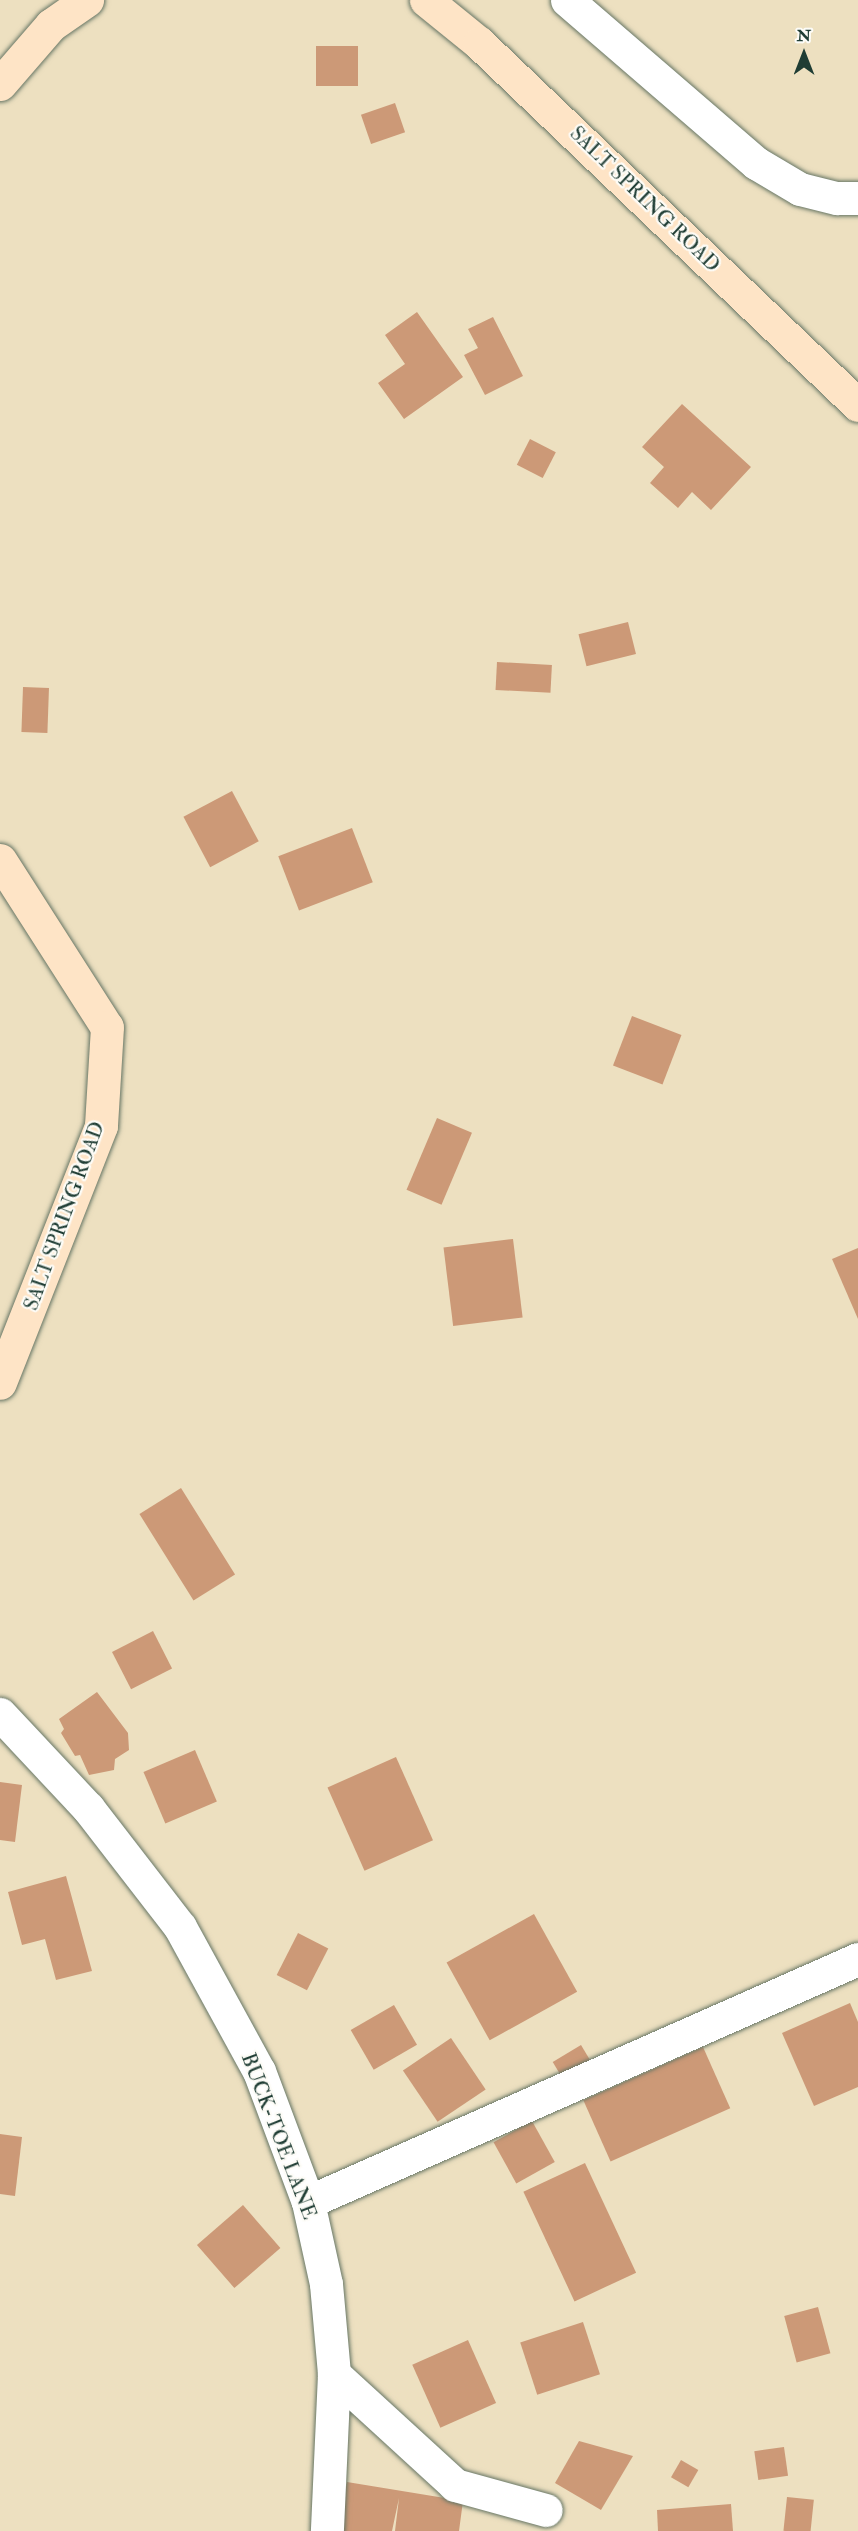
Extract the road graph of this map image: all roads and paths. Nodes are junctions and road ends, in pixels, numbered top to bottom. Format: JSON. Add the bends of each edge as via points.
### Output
{"nodes":[{"id":1,"x":426,"y":0,"type":"edge"},
{"id":2,"x":567,"y":0,"type":"edge"},
{"id":3,"x":77,"y":2,"type":"edge"},
{"id":4,"x":0,"y":84,"type":"edge"},
{"id":5,"x":858,"y":198,"type":"edge"},
{"id":6,"x":858,"y":405,"type":"edge"},
{"id":7,"x":0,"y":860,"type":"edge"},
{"id":8,"x":0,"y":1383,"type":"edge"},
{"id":9,"x":0,"y":1714,"type":"edge"},
{"id":10,"x":858,"y":1959,"type":"edge"},
{"id":11,"x":308,"y":2202,"type":"junction"},
{"id":12,"x":334,"y":2373,"type":"junction"},
{"id":13,"x":546,"y":2510,"type":"dead end"},
{"id":14,"x":327,"y":2531,"type":"edge"}],
"edges":[{"from":1,"to":6,"type":"street","name":"SALT SPRING ROAD","via":[[488,51]]},
{"from":2,"to":5,"type":"street","via":[[756,163],[800,189],[837,198]]},
{"from":3,"to":4,"type":"street","via":[[51,25]]},
{"from":7,"to":8,"type":"street","name":"SALT SPRING ROAD","via":[[106,1027],[101,1126]]},
{"from":9,"to":11,"type":"street","name":"BUCK-TOE LANE","via":[[88,1808],[180,1927],[259,2071]]},
{"from":10,"to":11,"type":"street"},
{"from":11,"to":12,"type":"street","name":"BUCK-TOE LANE","via":[[326,2284]]},
{"from":12,"to":13,"type":"street","via":[[456,2485]]},
{"from":12,"to":14,"type":"street","name":"BUCK-TOE LANE"}]}
